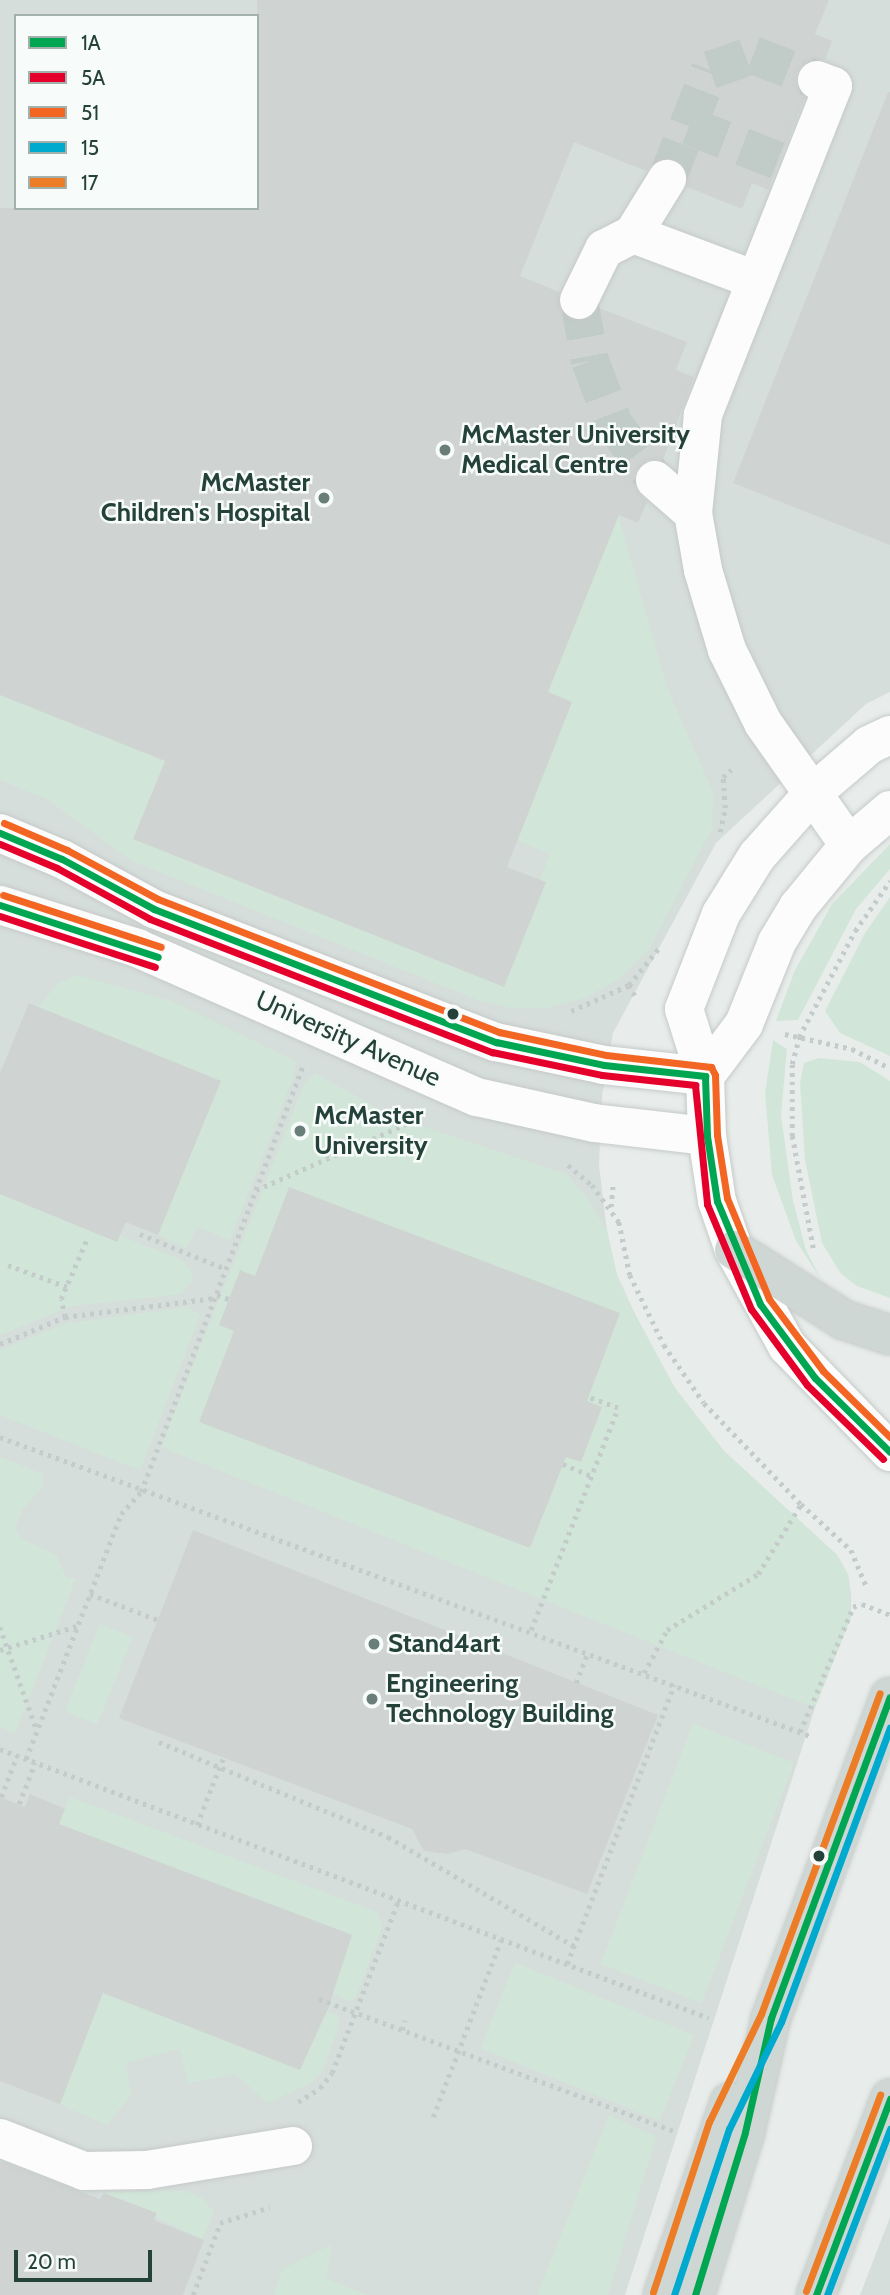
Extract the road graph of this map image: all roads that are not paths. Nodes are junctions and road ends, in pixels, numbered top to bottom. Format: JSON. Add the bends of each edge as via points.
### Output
{"nodes":[{"id":1,"x":817,"y":80,"type":"dead end"},
{"id":2,"x":667,"y":179,"type":"tunnel mouth"},
{"id":3,"x":633,"y":234,"type":"junction"},
{"id":4,"x":753,"y":279,"type":"junction"},
{"id":5,"x":579,"y":300,"type":"tunnel mouth"},
{"id":6,"x":655,"y":480,"type":"tunnel mouth"},
{"id":7,"x":693,"y":513,"type":"junction"},
{"id":8,"x":890,"y":735,"type":"edge"},
{"id":9,"x":813,"y":793,"type":"junction"},
{"id":10,"x":890,"y":810,"type":"edge"},
{"id":11,"x":0,"y":833,"type":"edge"},
{"id":12,"x":849,"y":845,"type":"junction"},
{"id":13,"x":0,"y":905,"type":"edge"},
{"id":14,"x":705,"y":1076,"type":"junction"},
{"id":15,"x":706,"y":1136,"type":"junction"},
{"id":16,"x":734,"y":1250,"type":"junction"},
{"id":17,"x":890,"y":1335,"type":"edge"},
{"id":18,"x":890,"y":1452,"type":"edge"},
{"id":19,"x":890,"y":1698,"type":"edge"},
{"id":20,"x":771,"y":2018,"type":"junction"},
{"id":21,"x":890,"y":2099,"type":"edge"},
{"id":22,"x":0,"y":2138,"type":"edge"},
{"id":23,"x":293,"y":2146,"type":"dead end"},
{"id":24,"x":663,"y":2295,"type":"edge"},
{"id":25,"x":695,"y":2295,"type":"edge"},
{"id":26,"x":816,"y":2295,"type":"edge"}],
"edges":[{"from":1,"to":4,"type":"street","via":[[833,86],[791,166]]},
{"from":2,"to":3,"type":"street"},
{"from":3,"to":4,"type":"street"},
{"from":3,"to":5,"type":"street","via":[[604,249]]},
{"from":4,"to":7,"type":"street","via":[[703,415]]},
{"from":6,"to":7,"type":"street"},
{"from":7,"to":9,"type":"street","via":[[703,570],[727,650],[763,723]]},
{"from":8,"to":9,"type":"street","via":[[869,745]]},
{"from":9,"to":12,"type":"street"},
{"from":9,"to":14,"type":"street","via":[[738,883],[695,977],[684,1009]]},
{"from":10,"to":12,"type":"street"},
{"from":11,"to":14,"type":"street","name":"University Avenue","via":[[62,859],[153,909],[496,1042],[604,1065]]},
{"from":12,"to":14,"type":"street","via":[[798,907],[777,942],[744,1024]]},
{"from":13,"to":15,"type":"street","name":"University Avenue","via":[[137,948],[477,1097],[594,1123]]},
{"from":14,"to":15,"type":"street"},
{"from":15,"to":16,"type":"street","via":[[717,1202]]},
{"from":16,"to":17,"type":"main road","via":[[844,1320]]},
{"from":16,"to":18,"type":"street","via":[[787,1346]]},
{"from":19,"to":20,"type":"main road"},
{"from":20,"to":24,"type":"main road","via":[[719,2125]]},
{"from":20,"to":25,"type":"main road","via":[[744,2132]]},
{"from":21,"to":26,"type":"main road"},
{"from":22,"to":23,"type":"street","via":[[84,2171],[147,2170]]}]}
